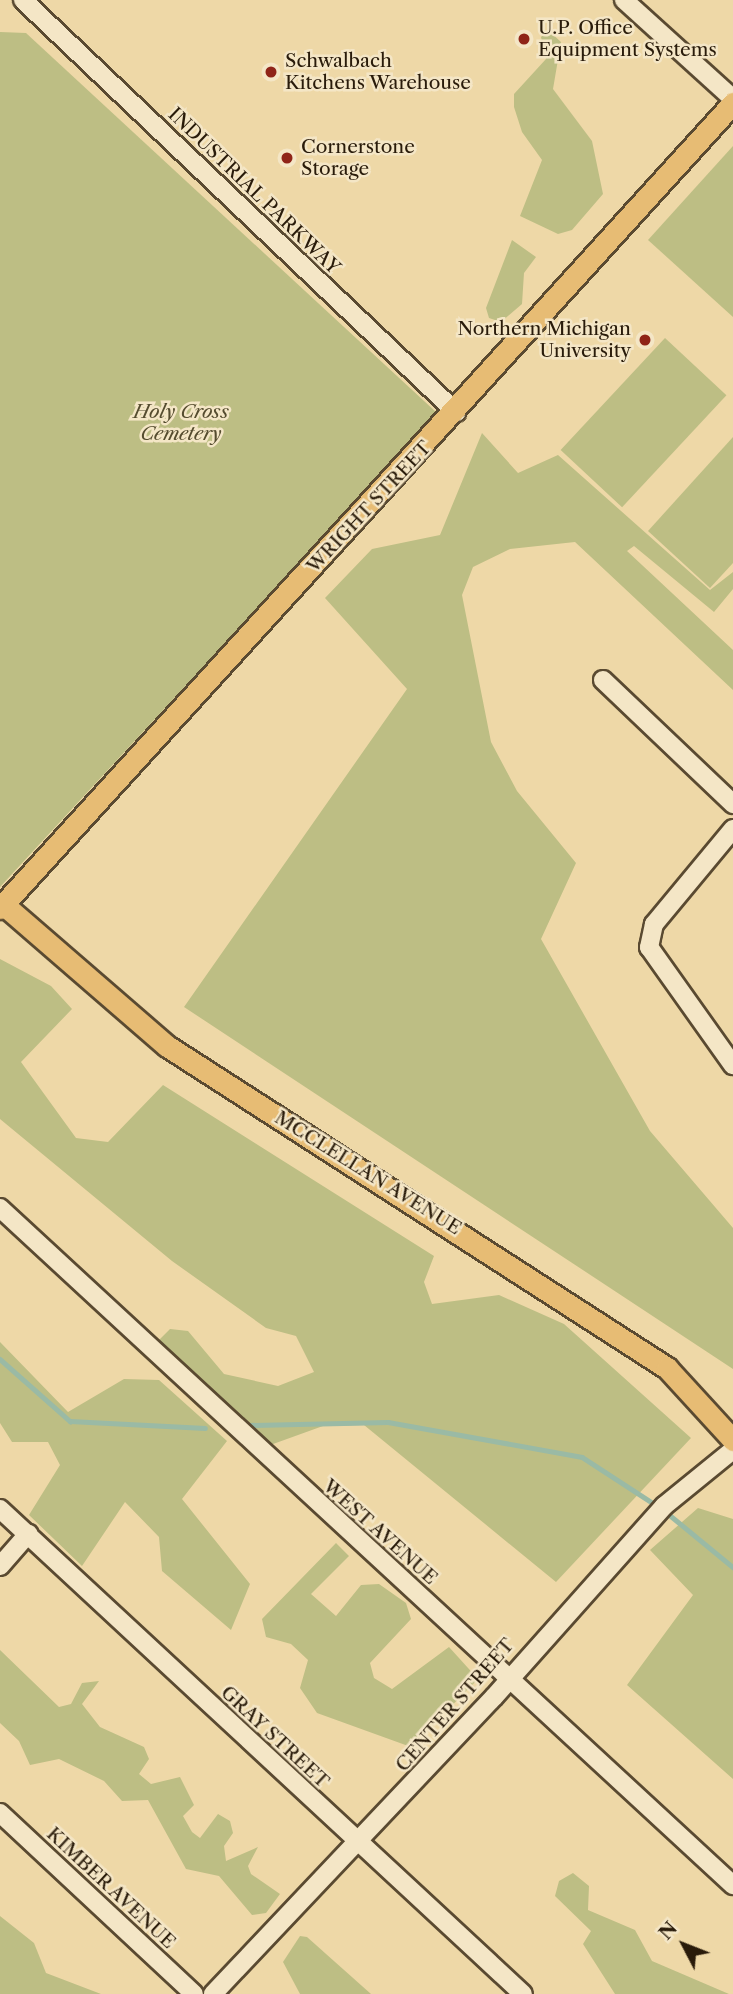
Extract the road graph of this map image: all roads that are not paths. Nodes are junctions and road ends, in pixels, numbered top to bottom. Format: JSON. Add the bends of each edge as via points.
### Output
{"nodes":[{"id":1,"x":23,"y":0,"type":"edge"},
{"id":2,"x":624,"y":0,"type":"edge"},
{"id":3,"x":733,"y":101,"type":"edge"},
{"id":4,"x":456,"y":412,"type":"junction"},
{"id":5,"x":603,"y":680,"type":"dead end"},
{"id":6,"x":733,"y":804,"type":"edge"},
{"id":7,"x":733,"y":829,"type":"edge"},
{"id":8,"x":2,"y":906,"type":"edge"},
{"id":9,"x":733,"y":1065,"type":"edge"},
{"id":10,"x":0,"y":1208,"type":"edge"},
{"id":11,"x":733,"y":1440,"type":"edge"},
{"id":12,"x":733,"y":1450,"type":"edge"},
{"id":13,"x":0,"y":1508,"type":"edge"},
{"id":14,"x":28,"y":1534,"type":"junction"},
{"id":15,"x":0,"y":1566,"type":"edge"},
{"id":16,"x":508,"y":1675,"type":"junction"},
{"id":17,"x":0,"y":1813,"type":"edge"},
{"id":18,"x":358,"y":1844,"type":"junction"},
{"id":19,"x":733,"y":1885,"type":"edge"},
{"id":20,"x":194,"y":1994,"type":"edge"},
{"id":21,"x":213,"y":1994,"type":"edge"},
{"id":22,"x":523,"y":1994,"type":"edge"}],
"edges":[{"from":1,"to":4,"type":"street","name":"INDUSTRIAL PARKWAY"},
{"from":2,"to":3,"type":"street"},
{"from":3,"to":4,"type":"main road","name":"WRIGHT STREET"},
{"from":4,"to":8,"type":"main road","name":"WRIGHT STREET"},
{"from":5,"to":6,"type":"street"},
{"from":7,"to":9,"type":"street","via":[[654,924],[649,947]]},
{"from":8,"to":11,"type":"main road","name":"MCCLELLAN AVENUE","via":[[167,1046],[667,1368]]},
{"from":10,"to":16,"type":"street","name":"WEST AVENUE"},
{"from":12,"to":16,"type":"street","name":"CENTER STREET","via":[[706,1466]]},
{"from":13,"to":14,"type":"street","name":"GRAY STREET"},
{"from":14,"to":15,"type":"street"},
{"from":14,"to":18,"type":"street","name":"GRAY STREET"},
{"from":16,"to":18,"type":"street","name":"CENTER STREET"},
{"from":16,"to":19,"type":"street","name":"WEST AVENUE"},
{"from":17,"to":20,"type":"street","name":"KIMBER AVENUE"},
{"from":18,"to":21,"type":"street","name":"CENTER STREET"},
{"from":18,"to":22,"type":"street","name":"GRAY STREET"}]}
